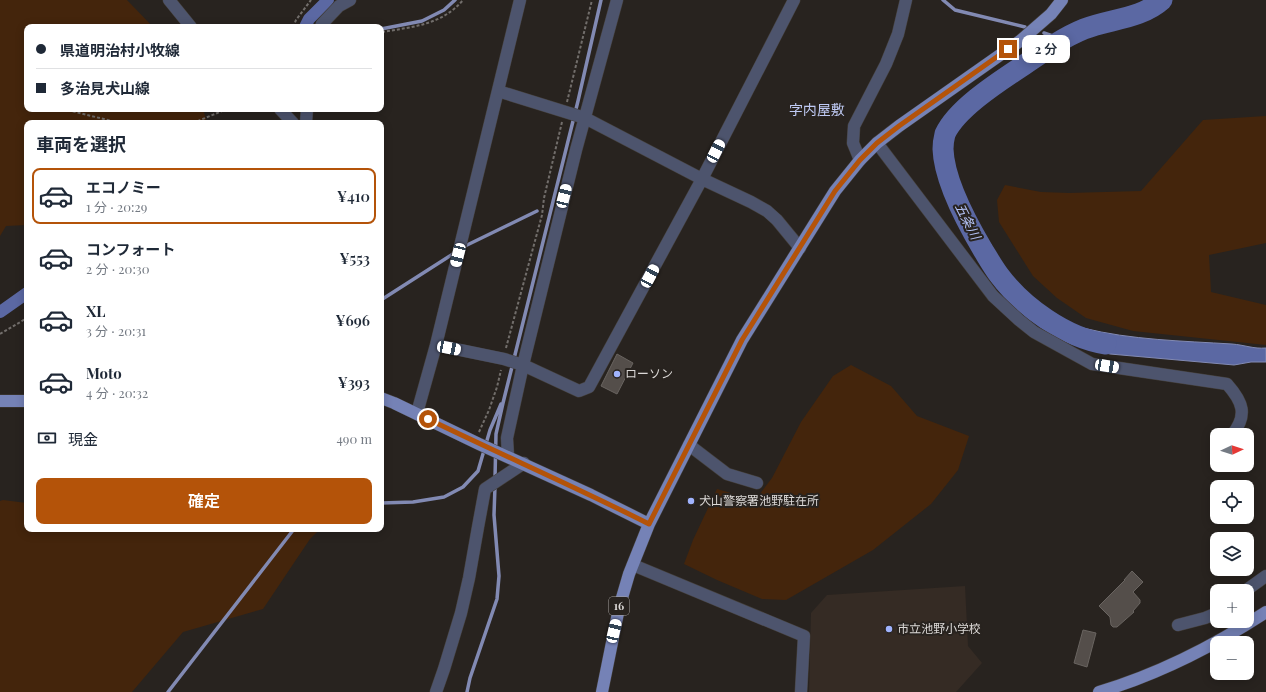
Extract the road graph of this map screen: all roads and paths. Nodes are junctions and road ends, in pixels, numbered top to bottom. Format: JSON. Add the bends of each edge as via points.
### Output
{"nodes":[{"id":1,"x":169,"y":0,"type":"edge"},
{"id":2,"x":311,"y":0,"type":"edge"},
{"id":3,"x":350,"y":0,"type":"edge"},
{"id":4,"x":463,"y":0,"type":"edge"},
{"id":5,"x":520,"y":0,"type":"edge"},
{"id":6,"x":592,"y":0,"type":"edge"},
{"id":7,"x":617,"y":0,"type":"edge"},
{"id":8,"x":794,"y":0,"type":"edge"},
{"id":9,"x":906,"y":0,"type":"edge"},
{"id":10,"x":1062,"y":0,"type":"edge"},
{"id":11,"x":189,"y":24,"type":"edge"},
{"id":12,"x":294,"y":24,"type":"edge"},
{"id":13,"x":322,"y":24,"type":"edge"},
{"id":14,"x":384,"y":32,"type":"edge"},
{"id":15,"x":498,"y":91,"type":"junction"},
{"id":16,"x":75,"y":112,"type":"edge"},
{"id":17,"x":220,"y":112,"type":"edge"},
{"id":18,"x":283,"y":112,"type":"edge"},
{"id":19,"x":566,"y":112,"type":"junction"},
{"id":20,"x":584,"y":117,"type":"junction"},
{"id":21,"x":108,"y":120,"type":"edge"},
{"id":22,"x":200,"y":120,"type":"edge"},
{"id":23,"x":289,"y":120,"type":"edge"},
{"id":24,"x":877,"y":143,"type":"junction"},
{"id":25,"x":860,"y":160,"type":"junction"},
{"id":26,"x":702,"y":179,"type":"junction"},
{"id":27,"x":800,"y":248,"type":"junction"},
{"id":28,"x":24,"y":320,"type":"edge"},
{"id":29,"x":0,"y":334,"type":"edge"},
{"id":30,"x":436,"y":345,"type":"junction"},
{"id":31,"x":505,"y":359,"type":"junction"},
{"id":32,"x":522,"y":365,"type":"junction"},
{"id":33,"x":384,"y":399,"type":"edge"},
{"id":34,"x":24,"y":401,"type":"edge"},
{"id":35,"x":0,"y":402,"type":"edge"},
{"id":36,"x":417,"y":413,"type":"junction"},
{"id":37,"x":1237,"y":428,"type":"edge"},
{"id":38,"x":478,"y":443,"type":"junction"},
{"id":39,"x":689,"y":445,"type":"junction"},
{"id":40,"x":506,"y":455,"type":"junction"},
{"id":41,"x":524,"y":463,"type":"junction"},
{"id":42,"x":757,"y":483,"type":"dead end"},
{"id":43,"x":649,"y":524,"type":"junction"},
{"id":44,"x":633,"y":565,"type":"junction"},
{"id":45,"x":1266,"y":576,"type":"edge"},
{"id":46,"x":1254,"y":585,"type":"edge"},
{"id":47,"x":1266,"y":612,"type":"edge"},
{"id":48,"x":1210,"y":616,"type":"edge"},
{"id":49,"x":1178,"y":625,"type":"dead end"},
{"id":50,"x":436,"y":692,"type":"edge"},
{"id":51,"x":602,"y":692,"type":"edge"},
{"id":52,"x":801,"y":692,"type":"edge"},
{"id":53,"x":1099,"y":692,"type":"edge"}],
"edges":[{"from":1,"to":11,"type":"street"},
{"from":2,"to":12,"type":"path"},
{"from":3,"to":13,"type":"street","via":[[339,6]]},
{"from":4,"to":14,"type":"path","via":[[455,9],[434,22]]},
{"from":5,"to":15,"type":"street"},
{"from":6,"to":19,"type":"path"},
{"from":7,"to":20,"type":"street"},
{"from":8,"to":26,"type":"street"},
{"from":9,"to":25,"type":"street","via":[[898,34],[886,64],[854,126],[853,143]]},
{"from":10,"to":24,"type":"main road","number":"16","via":[[1052,14],[1020,41]]},
{"from":15,"to":19,"type":"street"},
{"from":15,"to":30,"type":"street"},
{"from":16,"to":21,"type":"path"},
{"from":17,"to":22,"type":"path"},
{"from":18,"to":23,"type":"street"},
{"from":19,"to":20,"type":"street"},
{"from":19,"to":31,"type":"path"},
{"from":20,"to":26,"type":"street"},
{"from":20,"to":32,"type":"street"},
{"from":24,"to":25,"type":"main road","number":"16"},
{"from":24,"to":37,"type":"street","via":[[993,296],[1034,332],[1092,364],[1227,384],[1240,401],[1243,413]]},
{"from":25,"to":27,"type":"main road","number":"16","via":[[835,191]]},
{"from":26,"to":27,"type":"street","via":[[766,211],[777,220]]},
{"from":26,"to":32,"type":"street","via":[[589,387],[579,391]]},
{"from":27,"to":39,"type":"main road","number":"16","via":[[742,340]]},
{"from":28,"to":29,"type":"path"},
{"from":30,"to":31,"type":"street"},
{"from":30,"to":36,"type":"street"},
{"from":31,"to":32,"type":"street"},
{"from":31,"to":38,"type":"path","via":[[489,410],[481,426]]},
{"from":32,"to":40,"type":"street"},
{"from":33,"to":36,"type":"main road"},
{"from":34,"to":35,"type":"main road"},
{"from":36,"to":38,"type":"main road"},
{"from":38,"to":40,"type":"main road"},
{"from":39,"to":42,"type":"street","via":[[727,474]]},
{"from":39,"to":43,"type":"main road","number":"16"},
{"from":40,"to":41,"type":"main road"},
{"from":41,"to":43,"type":"main road"},
{"from":41,"to":50,"type":"street","via":[[485,489],[470,578]]},
{"from":43,"to":44,"type":"main road","number":"16"},
{"from":44,"to":51,"type":"main road","number":"16","via":[[619,608]]},
{"from":44,"to":52,"type":"street","via":[[804,636]]},
{"from":45,"to":46,"type":"street"},
{"from":47,"to":53,"type":"main road","via":[[1220,641],[1186,658]]},
{"from":48,"to":49,"type":"street"}]}
